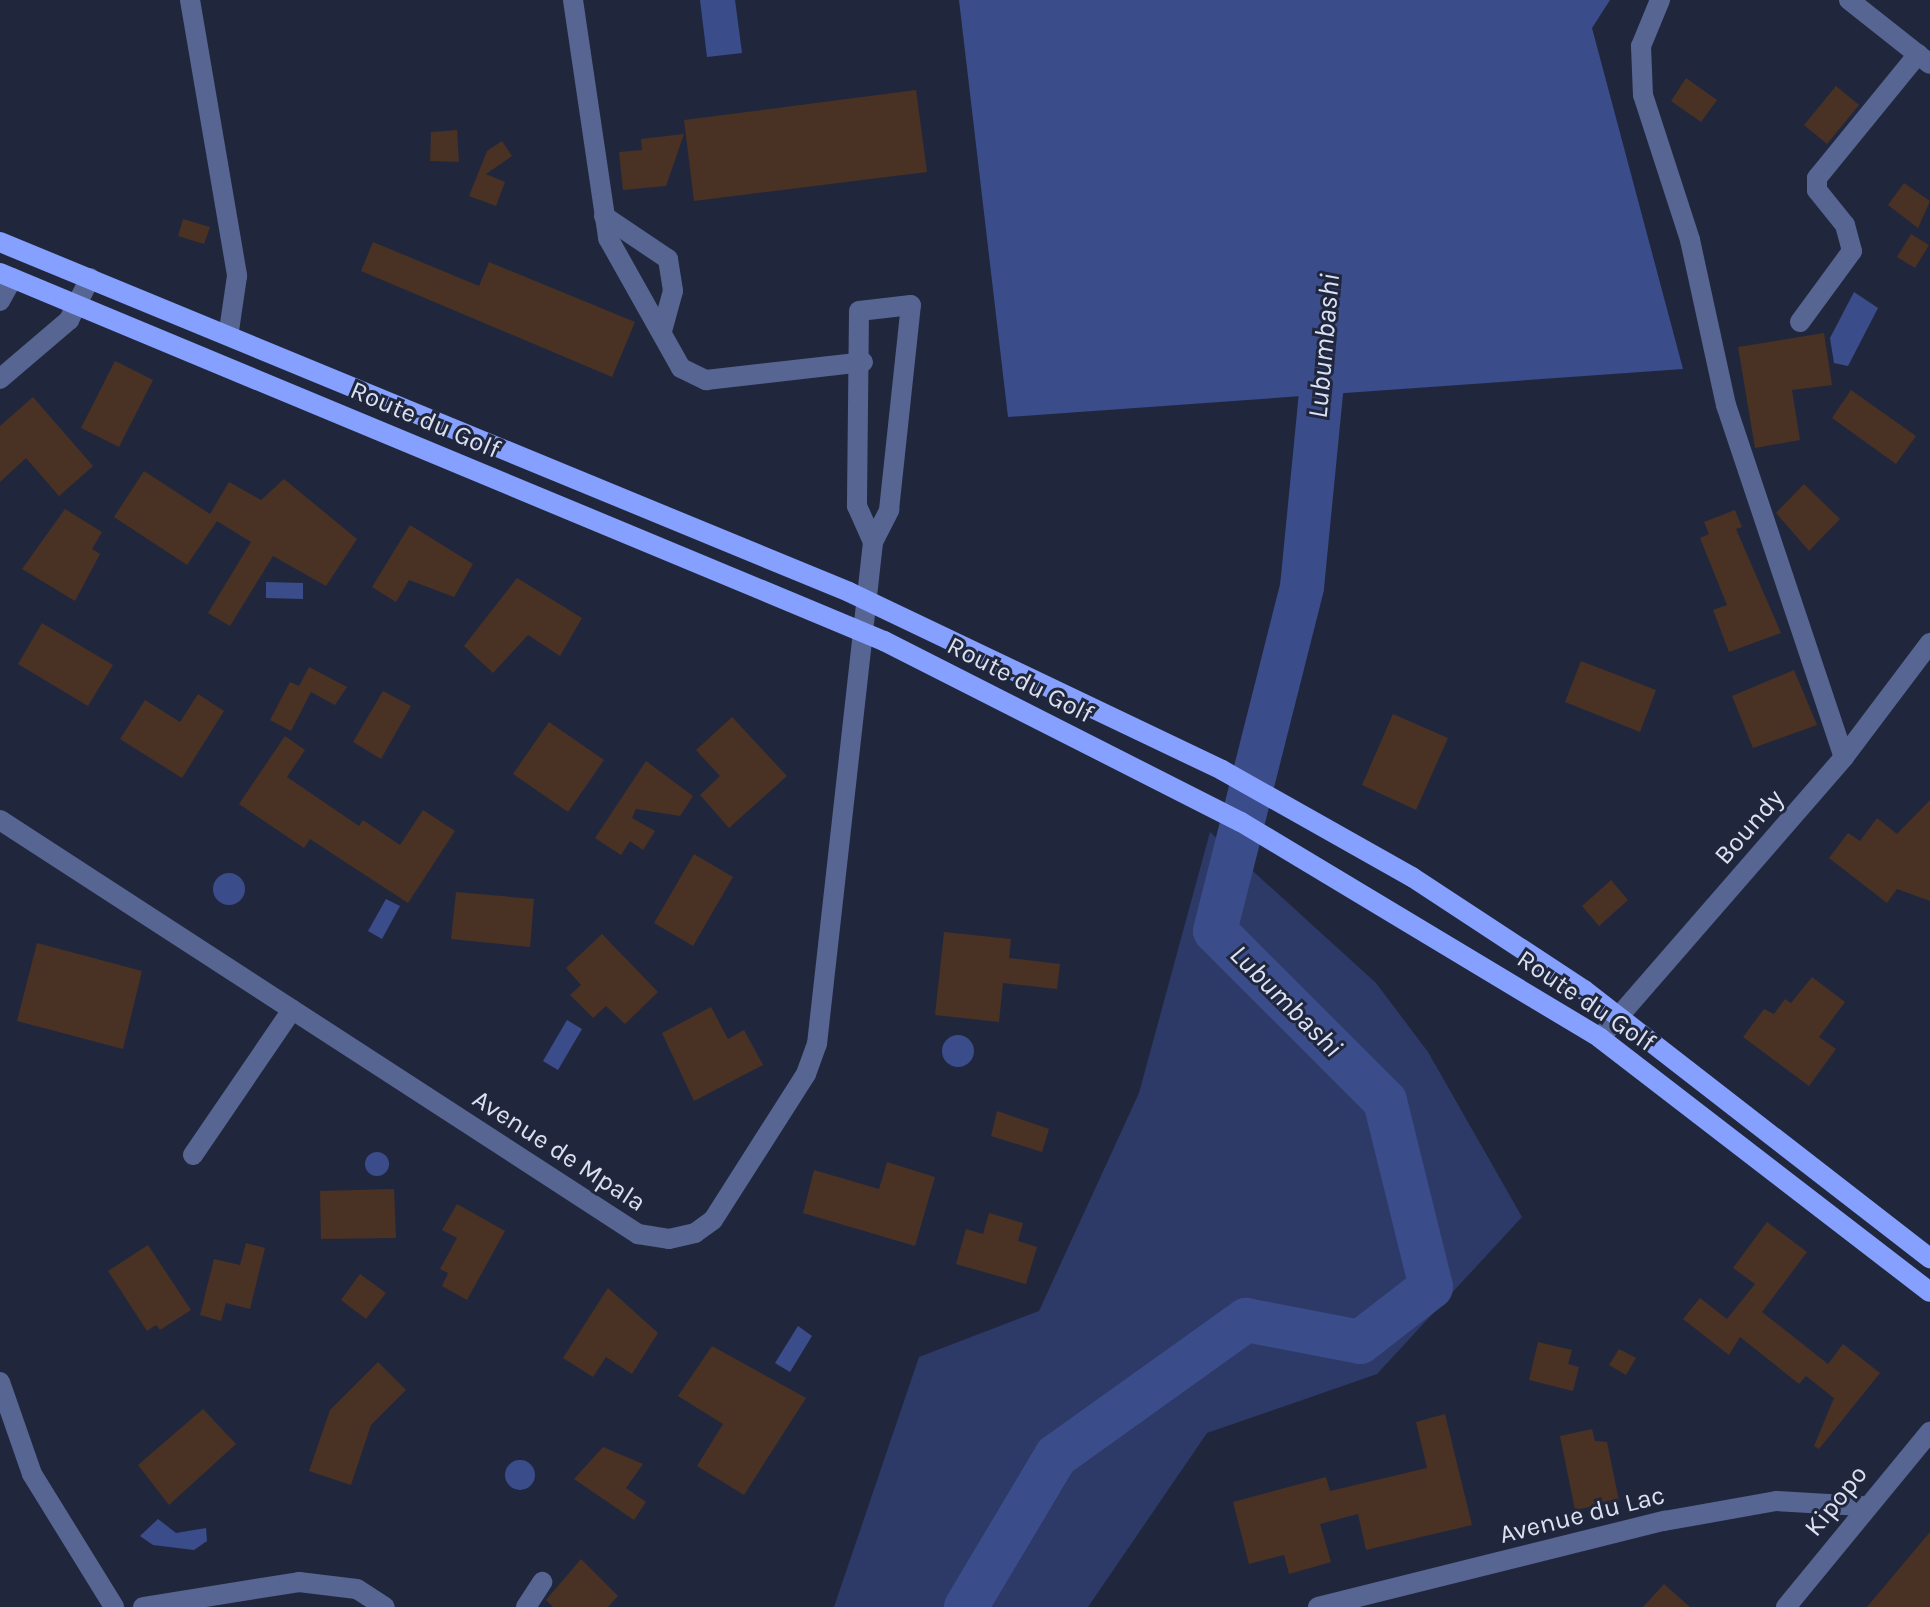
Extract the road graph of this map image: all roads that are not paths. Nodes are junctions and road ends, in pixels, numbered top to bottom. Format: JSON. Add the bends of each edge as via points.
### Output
{"nodes":[{"id":1,"x":190,"y":0,"type":"edge"},
{"id":2,"x":573,"y":0,"type":"edge"},
{"id":3,"x":1660,"y":0,"type":"edge"},
{"id":4,"x":1849,"y":0,"type":"edge"},
{"id":5,"x":1924,"y":59,"type":"edge"},
{"id":6,"x":604,"y":216,"type":"junction"},
{"id":7,"x":0,"y":242,"type":"edge"},
{"id":8,"x":7,"y":276,"type":"edge"},
{"id":9,"x":90,"y":278,"type":"junction"},
{"id":10,"x":0,"y":301,"type":"edge"},
{"id":11,"x":80,"y":305,"type":"junction"},
{"id":12,"x":1800,"y":322,"type":"dead end"},
{"id":13,"x":229,"y":331,"type":"junction"},
{"id":14,"x":662,"y":331,"type":"junction"},
{"id":15,"x":217,"y":361,"type":"junction"},
{"id":16,"x":863,"y":362,"type":"junction"},
{"id":17,"x":3,"y":369,"type":"edge"},
{"id":18,"x":873,"y":542,"type":"junction"},
{"id":19,"x":870,"y":602,"type":"junction"},
{"id":20,"x":867,"y":634,"type":"junction"},
{"id":21,"x":1930,"y":643,"type":"edge"},
{"id":22,"x":1844,"y":757,"type":"junction"},
{"id":23,"x":0,"y":820,"type":"edge"},
{"id":24,"x":292,"y":1010,"type":"junction"},
{"id":25,"x":1619,"y":1015,"type":"junction"},
{"id":26,"x":1600,"y":1038,"type":"junction"},
{"id":27,"x":193,"y":1155,"type":"dead end"},
{"id":28,"x":1930,"y":1258,"type":"edge"},
{"id":29,"x":1930,"y":1292,"type":"edge"},
{"id":30,"x":0,"y":1382,"type":"edge"},
{"id":31,"x":1930,"y":1432,"type":"edge"},
{"id":32,"x":1862,"y":1506,"type":"junction"},
{"id":33,"x":542,"y":1582,"type":"dead end"},
{"id":34,"x":114,"y":1607,"type":"edge"},
{"id":35,"x":143,"y":1607,"type":"edge"},
{"id":36,"x":385,"y":1607,"type":"edge"},
{"id":37,"x":526,"y":1607,"type":"edge"},
{"id":38,"x":1318,"y":1607,"type":"edge"},
{"id":39,"x":1786,"y":1607,"type":"edge"}],
"edges":[{"from":1,"to":13,"type":"street","via":[[237,276]]},
{"from":2,"to":6,"type":"street"},
{"from":3,"to":22,"type":"street","via":[[1643,37],[1643,95],[1690,240],[1726,405]]},
{"from":4,"to":5,"type":"street"},
{"from":5,"to":12,"type":"street","via":[[1817,178],[1852,251]]},
{"from":6,"to":14,"type":"street","via":[[618,261]]},
{"from":6,"to":14,"type":"street","via":[[668,259],[673,291]]},
{"from":7,"to":9,"type":"main road"},
{"from":8,"to":10,"type":"street"},
{"from":8,"to":11,"type":"main road","name":"Route du Golf"},
{"from":9,"to":11,"type":"street"},
{"from":9,"to":13,"type":"main road"},
{"from":11,"to":15,"type":"main road","name":"Route du Golf"},
{"from":11,"to":17,"type":"street"},
{"from":13,"to":15,"type":"main road"},
{"from":13,"to":19,"type":"main road"},
{"from":14,"to":16,"type":"street","via":[[681,368],[706,380]]},
{"from":15,"to":20,"type":"main road","name":"Route du Golf"},
{"from":16,"to":18,"type":"street","via":[[857,506]]},
{"from":16,"to":18,"type":"street","via":[[859,311],[911,305],[889,510]]},
{"from":18,"to":19,"type":"street","name":"Avenue de Mpala"},
{"from":19,"to":20,"type":"street","name":"Avenue de Mpala"},
{"from":19,"to":25,"type":"main road","via":[[1222,770],[1412,877]]},
{"from":20,"to":24,"type":"street","name":"Avenue de Mpala","via":[[817,1044],[806,1074],[704,1227],[669,1239],[638,1234]]},
{"from":20,"to":26,"type":"main road","name":"Route du Golf","via":[[1241,822]]},
{"from":21,"to":22,"type":"street","name":"Boundy"},
{"from":22,"to":25,"type":"street","name":"Boundy"},
{"from":23,"to":24,"type":"street","name":"Avenue de Mpala"},
{"from":24,"to":27,"type":"street"},
{"from":25,"to":26,"type":"street","name":"Boundy"},
{"from":25,"to":28,"type":"main road"},
{"from":26,"to":29,"type":"main road","name":"Route du Golf"},
{"from":30,"to":34,"type":"street","via":[[32,1474]]},
{"from":31,"to":32,"type":"street","name":"Kipopo"},
{"from":32,"to":38,"type":"street","name":"Avenue du Lac","via":[[1776,1501],[1664,1521]]},
{"from":32,"to":39,"type":"street","name":"Kipopo"},
{"from":33,"to":37,"type":"street"},
{"from":35,"to":36,"type":"street","via":[[299,1582],[357,1589]]}]}
